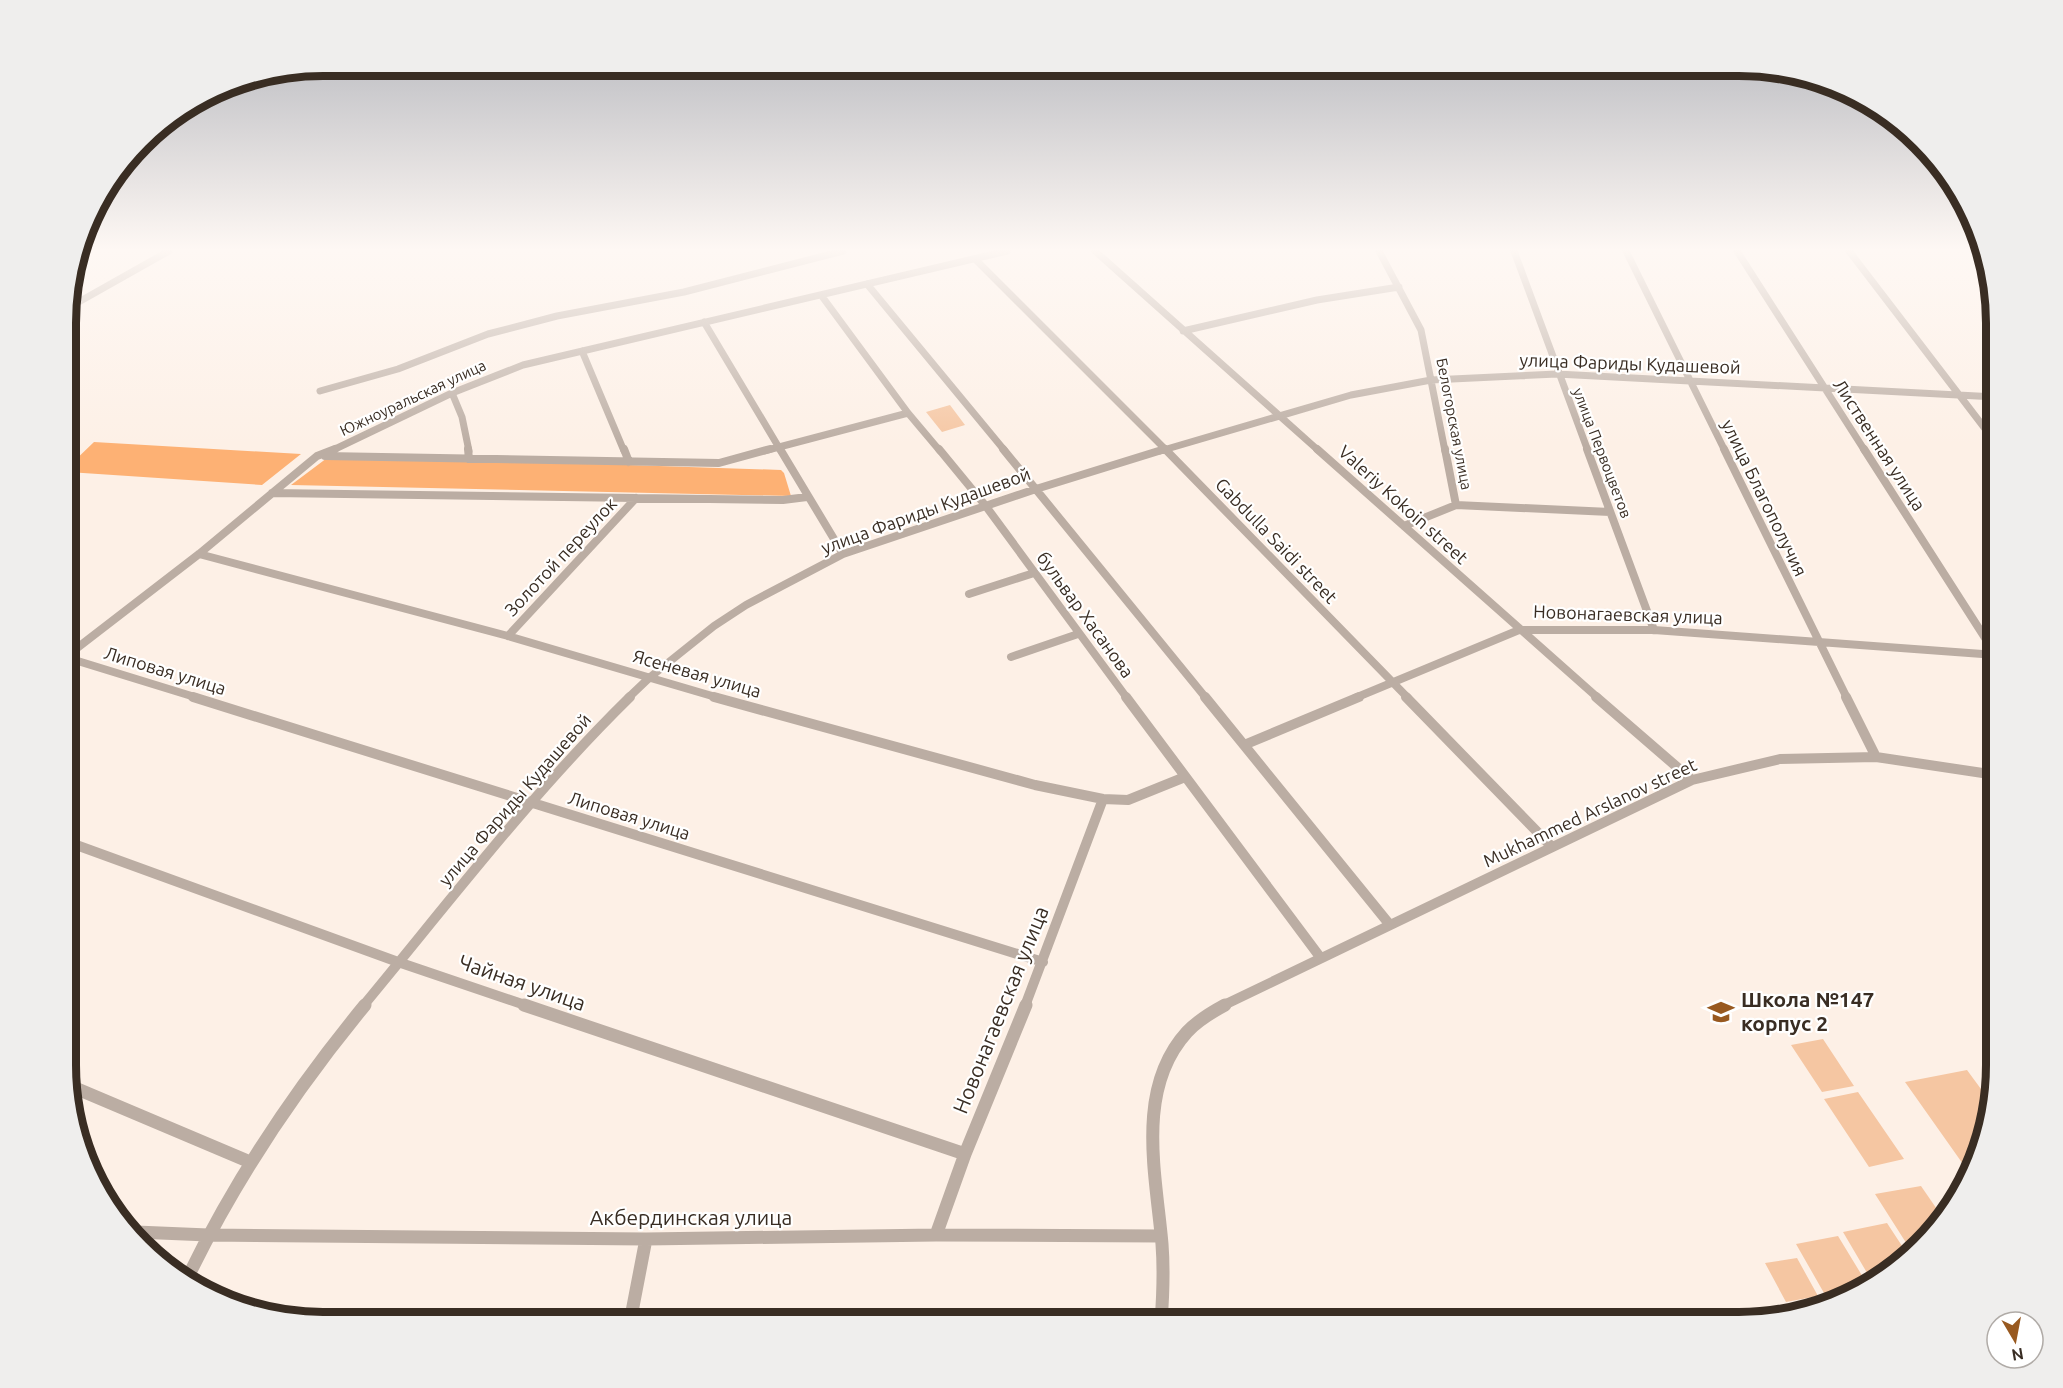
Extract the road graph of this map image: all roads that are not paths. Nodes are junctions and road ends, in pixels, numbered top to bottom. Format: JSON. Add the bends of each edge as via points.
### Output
{"nodes":[{"id":1,"x":562,"y":316,"type":"edge"},
{"id":2,"x":731,"y":316,"type":"edge"},
{"id":3,"x":836,"y":316,"type":"edge"},
{"id":4,"x":893,"y":316,"type":"edge"},
{"id":5,"x":1032,"y":316,"type":"edge"},
{"id":6,"x":1167,"y":316,"type":"edge"},
{"id":7,"x":1242,"y":316,"type":"edge"},
{"id":8,"x":1414,"y":316,"type":"edge"},
{"id":9,"x":1537,"y":316,"type":"edge"},
{"id":10,"x":1658,"y":316,"type":"edge"},
{"id":11,"x":1778,"y":316,"type":"edge"},
{"id":12,"x":1899,"y":316,"type":"edge"},
{"id":13,"x":704,"y":322,"type":"junction"},
{"id":14,"x":1183,"y":330,"type":"junction"},
{"id":15,"x":582,"y":351,"type":"junction"},
{"id":16,"x":1557,"y":374,"type":"junction"},
{"id":17,"x":1431,"y":380,"type":"junction"},
{"id":18,"x":1690,"y":381,"type":"junction"},
{"id":19,"x":1824,"y":388,"type":"junction"},
{"id":20,"x":320,"y":391,"type":"dead end"},
{"id":21,"x":452,"y":393,"type":"junction"},
{"id":22,"x":1959,"y":394,"type":"junction"},
{"id":23,"x":1986,"y":396,"type":"edge"},
{"id":24,"x":908,"y":413,"type":"junction"},
{"id":25,"x":1280,"y":414,"type":"junction"},
{"id":26,"x":1986,"y":430,"type":"edge"},
{"id":27,"x":778,"y":449,"type":"junction"},
{"id":28,"x":1165,"y":449,"type":"junction"},
{"id":29,"x":317,"y":456,"type":"junction"},
{"id":30,"x":469,"y":459,"type":"junction"},
{"id":31,"x":629,"y":462,"type":"junction"},
{"id":32,"x":1036,"y":489,"type":"junction"},
{"id":33,"x":272,"y":493,"type":"junction"},
{"id":34,"x":807,"y":497,"type":"junction"},
{"id":35,"x":636,"y":498,"type":"junction"},
{"id":36,"x":1456,"y":505,"type":"junction"},
{"id":37,"x":985,"y":506,"type":"junction"},
{"id":38,"x":1610,"y":512,"type":"junction"},
{"id":39,"x":1404,"y":526,"type":"junction"},
{"id":40,"x":199,"y":554,"type":"junction"},
{"id":41,"x":843,"y":554,"type":"junction"},
{"id":42,"x":1034,"y":573,"type":"junction"},
{"id":43,"x":969,"y":594,"type":"dead end"},
{"id":44,"x":1519,"y":630,"type":"junction"},
{"id":45,"x":1654,"y":630,"type":"junction"},
{"id":46,"x":1078,"y":634,"type":"junction"},
{"id":47,"x":508,"y":636,"type":"junction"},
{"id":48,"x":1986,"y":639,"type":"edge"},
{"id":49,"x":1819,"y":642,"type":"junction"},
{"id":50,"x":76,"y":650,"type":"edge"},
{"id":51,"x":1986,"y":654,"type":"edge"},
{"id":52,"x":1011,"y":657,"type":"dead end"},
{"id":53,"x":76,"y":659,"type":"edge"},
{"id":54,"x":649,"y":678,"type":"junction"},
{"id":55,"x":1392,"y":682,"type":"junction"},
{"id":56,"x":1244,"y":745,"type":"junction"},
{"id":57,"x":1876,"y":757,"type":"junction"},
{"id":58,"x":1986,"y":774,"type":"edge"},
{"id":59,"x":1185,"y":777,"type":"junction"},
{"id":60,"x":1692,"y":780,"type":"junction"},
{"id":61,"x":1103,"y":800,"type":"junction"},
{"id":62,"x":530,"y":803,"type":"junction"},
{"id":63,"x":76,"y":845,"type":"edge"},
{"id":64,"x":1552,"y":847,"type":"junction"},
{"id":65,"x":1390,"y":925,"type":"junction"},
{"id":66,"x":1320,"y":957,"type":"junction"},
{"id":67,"x":398,"y":962,"type":"junction"},
{"id":68,"x":1043,"y":962,"type":"junction"},
{"id":69,"x":78,"y":1089,"type":"edge"},
{"id":70,"x":965,"y":1154,"type":"junction"},
{"id":71,"x":250,"y":1162,"type":"junction"},
{"id":72,"x":143,"y":1232,"type":"edge"},
{"id":73,"x":208,"y":1235,"type":"junction"},
{"id":74,"x":936,"y":1235,"type":"junction"},
{"id":75,"x":1160,"y":1236,"type":"junction"},
{"id":76,"x":646,"y":1239,"type":"junction"},
{"id":77,"x":190,"y":1272,"type":"edge"},
{"id":78,"x":632,"y":1312,"type":"edge"},
{"id":79,"x":1162,"y":1312,"type":"edge"}],
"edges":[{"from":1,"to":20,"type":"street","via":[[488,334],[398,369]]},
{"from":2,"to":13,"type":"street","name":"Южноуральская улица"},
{"from":3,"to":24,"type":"street","name":"бульвар Хасанова"},
{"from":4,"to":32,"type":"street"},
{"from":5,"to":28,"type":"street","name":"Gabdulla Saidi street"},
{"from":6,"to":14,"type":"street","name":"Valeriy Kokoin street"},
{"from":7,"to":14,"type":"street"},
{"from":8,"to":17,"type":"street","name":"Белогорская улица","via":[[1421,330]]},
{"from":9,"to":16,"type":"street","name":"улица Первоцветов"},
{"from":10,"to":18,"type":"street","name":"улица Благополучия"},
{"from":11,"to":19,"type":"street","name":"Лиственная улица"},
{"from":12,"to":22,"type":"street"},
{"from":13,"to":15,"type":"street","name":"Южноуральская улица"},
{"from":13,"to":27,"type":"street"},
{"from":14,"to":25,"type":"street","name":"Valeriy Kokoin street"},
{"from":15,"to":21,"type":"street","name":"Южноуральская улица","via":[[504,371]]},
{"from":15,"to":31,"type":"street"},
{"from":16,"to":17,"type":"street","name":"улица Фариды Кудашевой"},
{"from":16,"to":18,"type":"street","name":"улица Фариды Кудашевой"},
{"from":16,"to":38,"type":"street","name":"улица Первоцветов"},
{"from":17,"to":25,"type":"street","name":"улица Фариды Кудашевой"},
{"from":17,"to":36,"type":"street","name":"Белогорская улица"},
{"from":18,"to":19,"type":"street","name":"улица Фариды Кудашевой"},
{"from":18,"to":49,"type":"street","name":"улица Благополучия"},
{"from":19,"to":22,"type":"street","name":"улица Фариды Кудашевой"},
{"from":19,"to":48,"type":"street","name":"Лиственная улица"},
{"from":21,"to":29,"type":"street","name":"Южноуральская улица"},
{"from":21,"to":30,"type":"street","via":[[468,433]]},
{"from":22,"to":23,"type":"street","name":"улица Фариды Кудашевой"},
{"from":22,"to":26,"type":"street"},
{"from":24,"to":27,"type":"street"},
{"from":24,"to":37,"type":"street","name":"бульвар Хасанова"},
{"from":25,"to":28,"type":"street","name":"улица Фариды Кудашевой"},
{"from":25,"to":39,"type":"street","name":"Valeriy Kokoin street"},
{"from":27,"to":31,"type":"street","via":[[719,463]]},
{"from":27,"to":34,"type":"street"},
{"from":28,"to":32,"type":"street","name":"улица Фариды Кудашевой"},
{"from":28,"to":55,"type":"street","name":"Gabdulla Saidi street"},
{"from":29,"to":30,"type":"street"},
{"from":29,"to":33,"type":"street","name":"Южноуральская улица"},
{"from":30,"to":31,"type":"street"},
{"from":32,"to":37,"type":"street","name":"улица Фариды Кудашевой"},
{"from":32,"to":56,"type":"street"},
{"from":33,"to":35,"type":"street"},
{"from":33,"to":40,"type":"street","name":"Южноуральская улица"},
{"from":34,"to":35,"type":"street"},
{"from":34,"to":41,"type":"street"},
{"from":35,"to":47,"type":"street","name":"Золотой переулок"},
{"from":36,"to":38,"type":"street"},
{"from":36,"to":39,"type":"street"},
{"from":37,"to":41,"type":"street","name":"улица Фариды Кудашевой"},
{"from":37,"to":42,"type":"street","name":"бульвар Хасанова"},
{"from":38,"to":45,"type":"street","name":"улица Первоцветов"},
{"from":39,"to":44,"type":"street","name":"Valeriy Kokoin street"},
{"from":40,"to":47,"type":"street","name":"Ясеневая улица"},
{"from":40,"to":50,"type":"street","name":"Южноуральская улица"},
{"from":41,"to":54,"type":"street","name":"улица Фариды Кудашевой","via":[[746,604]]},
{"from":42,"to":43,"type":"street"},
{"from":42,"to":46,"type":"street","name":"бульвар Хасанова"},
{"from":44,"to":45,"type":"street","name":"Новонагаевская улица"},
{"from":44,"to":55,"type":"street","name":"Новонагаевская улица"},
{"from":44,"to":60,"type":"street","name":"Valeriy Kokoin street"},
{"from":45,"to":49,"type":"street","name":"Новонагаевская улица"},
{"from":46,"to":52,"type":"street"},
{"from":46,"to":59,"type":"street","name":"бульвар Хасанова"},
{"from":47,"to":54,"type":"street","name":"Ясеневая улица"},
{"from":49,"to":51,"type":"street","name":"Новонагаевская улица"},
{"from":49,"to":57,"type":"street","name":"улица Благополучия"},
{"from":53,"to":62,"type":"street","name":"Липовая улица"},
{"from":54,"to":61,"type":"street","name":"Ясеневая улица","via":[[1035,785]]},
{"from":54,"to":62,"type":"street","name":"улица Фариды Кудашевой"},
{"from":55,"to":56,"type":"street","name":"Новонагаевская улица"},
{"from":55,"to":64,"type":"street","name":"Gabdulla Saidi street"},
{"from":56,"to":65,"type":"street"},
{"from":57,"to":58,"type":"street","name":"Mukhammed Arslanov street"},
{"from":57,"to":60,"type":"street","name":"Mukhammed Arslanov street","via":[[1780,759]]},
{"from":59,"to":61,"type":"street","name":"Ясеневая улица","via":[[1128,800]]},
{"from":59,"to":66,"type":"street","name":"бульвар Хасанова"},
{"from":60,"to":64,"type":"street","name":"Mukhammed Arslanov street"},
{"from":61,"to":68,"type":"street","name":"Новонагаевская улица"},
{"from":62,"to":67,"type":"street","name":"улица Фариды Кудашевой"},
{"from":62,"to":68,"type":"street","name":"Липовая улица"},
{"from":63,"to":67,"type":"street","name":"Чайная улица"},
{"from":64,"to":65,"type":"street","name":"Mukhammed Arslanov street"},
{"from":65,"to":66,"type":"street","name":"Mukhammed Arslanov street"},
{"from":66,"to":75,"type":"street","name":"Mukhammed Arslanov street","via":[[1211,1012],[1186,1032],[1168,1059],[1157,1089],[1153,1120]]},
{"from":67,"to":70,"type":"street","name":"Чайная улица"},
{"from":67,"to":71,"type":"street","name":"улица Фариды Кудашевой","via":[[316,1064]]},
{"from":68,"to":70,"type":"street","name":"Новонагаевская улица"},
{"from":69,"to":71,"type":"street"},
{"from":70,"to":74,"type":"street","name":"Новонагаевская улица"},
{"from":71,"to":73,"type":"street","name":"улица Фариды Кудашевой"},
{"from":72,"to":73,"type":"street","name":"Акбердинская улица"},
{"from":73,"to":76,"type":"street","name":"Акбердинская улица"},
{"from":73,"to":77,"type":"street","name":"улица Фариды Кудашевой"},
{"from":74,"to":75,"type":"street","name":"Акбердинская улица"},
{"from":74,"to":76,"type":"street","name":"Акбердинская улица"},
{"from":75,"to":79,"type":"street","via":[[1164,1270]]},
{"from":76,"to":78,"type":"street"}]}
